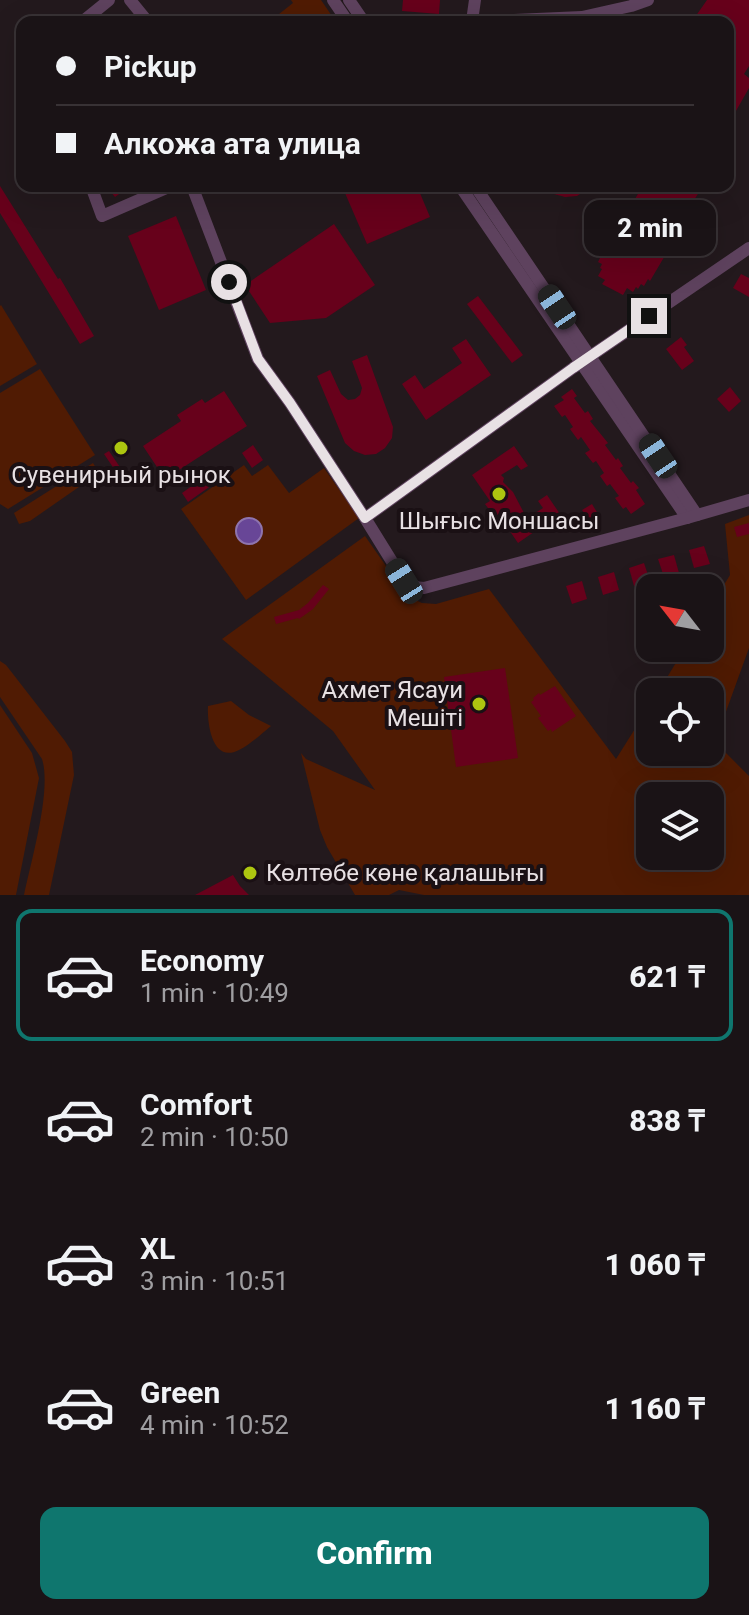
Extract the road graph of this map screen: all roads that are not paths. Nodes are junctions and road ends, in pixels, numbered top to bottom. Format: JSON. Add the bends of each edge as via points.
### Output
{"nodes":[{"id":1,"x":109,"y":0,"type":"edge"},
{"id":2,"x":130,"y":0,"type":"edge"},
{"id":3,"x":648,"y":0,"type":"edge"},
{"id":4,"x":611,"y":5,"type":"edge"},
{"id":5,"x":89,"y":16,"type":"edge"},
{"id":6,"x":143,"y":16,"type":"edge"},
{"id":7,"x":584,"y":16,"type":"edge"},
{"id":8,"x":93,"y":192,"type":"edge"},
{"id":9,"x":157,"y":192,"type":"edge"},
{"id":10,"x":194,"y":192,"type":"edge"},
{"id":11,"x":464,"y":192,"type":"edge"},
{"id":12,"x":479,"y":192,"type":"edge"},
{"id":13,"x":749,"y":248,"type":"edge"},
{"id":14,"x":586,"y":360,"type":"junction"},
{"id":15,"x":749,"y":500,"type":"edge"},
{"id":16,"x":692,"y":517,"type":"junction"},
{"id":17,"x":365,"y":518,"type":"junction"}],
"edges":[{"from":1,"to":5,"type":"street"},
{"from":2,"to":6,"type":"street"},
{"from":3,"to":4,"type":"street"},
{"from":4,"to":7,"type":"street"},
{"from":8,"to":9,"type":"street","via":[[102,216]]},
{"from":10,"to":17,"type":"street","via":[[258,359]]},
{"from":11,"to":14,"type":"street"},
{"from":12,"to":14,"type":"street"},
{"from":13,"to":14,"type":"street"},
{"from":14,"to":16,"type":"street"},
{"from":14,"to":17,"type":"street"},
{"from":15,"to":16,"type":"street"},
{"from":16,"to":17,"type":"street","via":[[424,588],[404,581]]}]}
